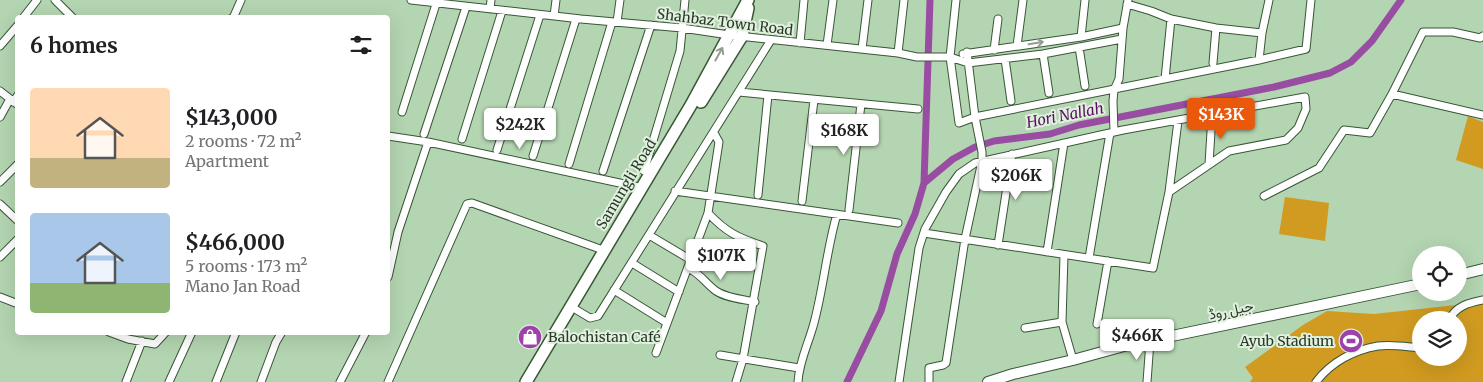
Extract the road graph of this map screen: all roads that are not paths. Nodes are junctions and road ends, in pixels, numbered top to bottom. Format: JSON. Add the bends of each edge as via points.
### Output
{"nodes":[{"id":1,"x":37,"y":0,"type":"edge"},
{"id":2,"x":55,"y":0,"type":"edge"},
{"id":3,"x":241,"y":0,"type":"edge"},
{"id":4,"x":411,"y":0,"type":"edge"},
{"id":5,"x":491,"y":0,"type":"edge"},
{"id":6,"x":556,"y":0,"type":"edge"},
{"id":7,"x":620,"y":0,"type":"edge"},
{"id":8,"x":685,"y":0,"type":"edge"},
{"id":9,"x":749,"y":0,"type":"edge"},
{"id":10,"x":804,"y":0,"type":"edge"},
{"id":11,"x":833,"y":0,"type":"edge"},
{"id":12,"x":868,"y":0,"type":"edge"},
{"id":13,"x":904,"y":0,"type":"edge"},
{"id":14,"x":956,"y":0,"type":"edge"},
{"id":15,"x":1023,"y":0,"type":"edge"},
{"id":16,"x":1085,"y":0,"type":"edge"},
{"id":17,"x":1269,"y":0,"type":"edge"},
{"id":18,"x":1311,"y":0,"type":"edge"},
{"id":19,"x":428,"y":1,"type":"edge"},
{"id":20,"x":1127,"y":2,"type":"edge"},
{"id":21,"x":436,"y":4,"type":"junction"},
{"id":22,"x":466,"y":7,"type":"junction"},
{"id":23,"x":490,"y":9,"type":"junction"},
{"id":24,"x":502,"y":11,"type":"junction"},
{"id":25,"x":25,"y":15,"type":"edge"},
{"id":26,"x":70,"y":15,"type":"edge"},
{"id":27,"x":234,"y":15,"type":"edge"},
{"id":28,"x":540,"y":15,"type":"junction"},
{"id":29,"x":554,"y":16,"type":"junction"},
{"id":30,"x":576,"y":19,"type":"junction"},
{"id":31,"x":998,"y":19,"type":"dead end"},
{"id":32,"x":1170,"y":19,"type":"junction"},
{"id":33,"x":614,"y":22,"type":"junction"},
{"id":34,"x":651,"y":25,"type":"junction"},
{"id":35,"x":15,"y":28,"type":"edge"},
{"id":36,"x":682,"y":28,"type":"junction"},
{"id":37,"x":1123,"y":28,"type":"junction"},
{"id":38,"x":1216,"y":28,"type":"junction"},
{"id":39,"x":1262,"y":33,"type":"junction"},
{"id":40,"x":729,"y":35,"type":"junction"},
{"id":41,"x":742,"y":36,"type":"junction"},
{"id":42,"x":1483,"y":36,"type":"edge"},
{"id":43,"x":1081,"y":37,"type":"junction"},
{"id":44,"x":1122,"y":39,"type":"junction"},
{"id":45,"x":771,"y":40,"type":"junction"},
{"id":46,"x":800,"y":43,"type":"junction"},
{"id":47,"x":827,"y":45,"type":"junction"},
{"id":48,"x":0,"y":46,"type":"edge"},
{"id":49,"x":1017,"y":46,"type":"junction"},
{"id":50,"x":1079,"y":47,"type":"junction"},
{"id":51,"x":862,"y":49,"type":"junction"},
{"id":52,"x":994,"y":50,"type":"junction"},
{"id":53,"x":968,"y":52,"type":"junction"},
{"id":54,"x":898,"y":53,"type":"junction"},
{"id":55,"x":1043,"y":54,"type":"junction"},
{"id":56,"x":952,"y":58,"type":"junction"},
{"id":57,"x":1005,"y":59,"type":"junction"},
{"id":58,"x":1259,"y":60,"type":"junction"},
{"id":59,"x":968,"y":63,"type":"junction"},
{"id":60,"x":1213,"y":63,"type":"dead end"},
{"id":61,"x":1165,"y":79,"type":"junction"},
{"id":62,"x":1084,"y":86,"type":"dead end"},
{"id":63,"x":1114,"y":90,"type":"junction"},
{"id":64,"x":0,"y":91,"type":"edge"},
{"id":65,"x":739,"y":92,"type":"junction"},
{"id":66,"x":1049,"y":93,"type":"dead end"},
{"id":67,"x":1392,"y":94,"type":"junction"},
{"id":68,"x":768,"y":95,"type":"junction"},
{"id":69,"x":15,"y":100,"type":"edge"},
{"id":70,"x":814,"y":100,"type":"junction"},
{"id":71,"x":1011,"y":101,"type":"dead end"},
{"id":72,"x":861,"y":104,"type":"junction"},
{"id":73,"x":918,"y":109,"type":"dead end"},
{"id":74,"x":402,"y":112,"type":"dead end"},
{"id":75,"x":1212,"y":115,"type":"junction"},
{"id":76,"x":1483,"y":115,"type":"edge"},
{"id":77,"x":0,"y":117,"type":"edge"},
{"id":78,"x":975,"y":117,"type":"junction"},
{"id":79,"x":1178,"y":120,"type":"junction"},
{"id":80,"x":1113,"y":130,"type":"junction"},
{"id":81,"x":714,"y":133,"type":"junction"},
{"id":82,"x":424,"y":134,"type":"dead end"},
{"id":83,"x":390,"y":136,"type":"edge"},
{"id":84,"x":462,"y":139,"type":"dead end"},
{"id":85,"x":428,"y":142,"type":"junction"},
{"id":86,"x":1064,"y":142,"type":"junction"},
{"id":87,"x":497,"y":150,"type":"dead end"},
{"id":88,"x":1012,"y":154,"type":"junction"},
{"id":89,"x":533,"y":156,"type":"dead end"},
{"id":90,"x":982,"y":162,"type":"junction"},
{"id":91,"x":569,"y":164,"type":"dead end"},
{"id":92,"x":1209,"y":164,"type":"junction"},
{"id":93,"x":15,"y":167,"type":"edge"},
{"id":94,"x":603,"y":171,"type":"dead end"},
{"id":95,"x":644,"y":171,"type":"dead end"},
{"id":96,"x":0,"y":182,"type":"edge"},
{"id":97,"x":644,"y":188,"type":"junction"},
{"id":98,"x":675,"y":191,"type":"junction"},
{"id":99,"x":1169,"y":192,"type":"junction"},
{"id":100,"x":710,"y":195,"type":"junction"},
{"id":101,"x":758,"y":195,"type":"dead end"},
{"id":102,"x":1264,"y":196,"type":"dead end"},
{"id":103,"x":802,"y":201,"type":"dead end"},
{"id":104,"x":0,"y":204,"type":"edge"},
{"id":105,"x":849,"y":210,"type":"dead end"},
{"id":106,"x":708,"y":213,"type":"junction"},
{"id":107,"x":837,"y":214,"type":"junction"},
{"id":108,"x":15,"y":218,"type":"edge"},
{"id":109,"x":898,"y":223,"type":"dead end"},
{"id":110,"x":924,"y":233,"type":"junction"},
{"id":111,"x":649,"y":235,"type":"junction"},
{"id":112,"x":965,"y":239,"type":"junction"},
{"id":113,"x":15,"y":242,"type":"edge"},
{"id":114,"x":998,"y":244,"type":"junction"},
{"id":115,"x":603,"y":250,"type":"junction"},
{"id":116,"x":1047,"y":252,"type":"junction"},
{"id":117,"x":1064,"y":255,"type":"junction"},
{"id":118,"x":0,"y":257,"type":"edge"},
{"id":119,"x":1089,"y":258,"type":"junction"},
{"id":120,"x":691,"y":260,"type":"junction"},
{"id":121,"x":1108,"y":261,"type":"junction"},
{"id":122,"x":632,"y":262,"type":"junction"},
{"id":123,"x":390,"y":268,"type":"edge"},
{"id":124,"x":688,"y":268,"type":"junction"},
{"id":125,"x":1483,"y":269,"type":"edge"},
{"id":126,"x":1467,"y":273,"type":"edge"},
{"id":127,"x":1412,"y":286,"type":"edge"},
{"id":128,"x":614,"y":290,"type":"junction"},
{"id":129,"x":679,"y":292,"type":"junction"},
{"id":130,"x":0,"y":297,"type":"edge"},
{"id":131,"x":1483,"y":300,"type":"edge"},
{"id":132,"x":754,"y":302,"type":"junction"},
{"id":133,"x":15,"y":303,"type":"edge"},
{"id":134,"x":573,"y":308,"type":"junction"},
{"id":135,"x":1455,"y":311,"type":"edge"},
{"id":136,"x":1062,"y":322,"type":"junction"},
{"id":137,"x":667,"y":323,"type":"junction"},
{"id":138,"x":1097,"y":324,"type":"dead end"},
{"id":139,"x":1024,"y":328,"type":"dead end"},
{"id":140,"x":120,"y":335,"type":"edge"},
{"id":141,"x":164,"y":335,"type":"edge"},
{"id":142,"x":191,"y":335,"type":"edge"},
{"id":143,"x":235,"y":335,"type":"edge"},
{"id":144,"x":280,"y":335,"type":"edge"},
{"id":145,"x":364,"y":335,"type":"edge"},
{"id":146,"x":142,"y":341,"type":"junction"},
{"id":147,"x":1150,"y":341,"type":"junction"},
{"id":148,"x":1412,"y":348,"type":"edge"},
{"id":149,"x":656,"y":354,"type":"dead end"},
{"id":150,"x":720,"y":355,"type":"dead end"},
{"id":151,"x":744,"y":359,"type":"junction"},
{"id":152,"x":1073,"y":360,"type":"junction"},
{"id":153,"x":798,"y":368,"type":"junction"},
{"id":154,"x":126,"y":382,"type":"edge"},
{"id":155,"x":169,"y":382,"type":"edge"},
{"id":156,"x":216,"y":382,"type":"edge"},
{"id":157,"x":261,"y":382,"type":"edge"},
{"id":158,"x":340,"y":382,"type":"edge"},
{"id":159,"x":388,"y":382,"type":"edge"},
{"id":160,"x":526,"y":382,"type":"edge"},
{"id":161,"x":533,"y":382,"type":"edge"},
{"id":162,"x":736,"y":382,"type":"edge"},
{"id":163,"x":798,"y":382,"type":"edge"},
{"id":164,"x":899,"y":382,"type":"edge"},
{"id":165,"x":929,"y":382,"type":"edge"},
{"id":166,"x":988,"y":382,"type":"edge"},
{"id":167,"x":1147,"y":382,"type":"edge"},
{"id":168,"x":1316,"y":382,"type":"edge"}],
"edges":[{"from":1,"to":25,"type":"street"},
{"from":2,"to":26,"type":"street"},
{"from":3,"to":27,"type":"street"},
{"from":4,"to":19,"type":"street","name":"Shahbaz Town Road"},
{"from":5,"to":23,"type":"street"},
{"from":6,"to":29,"type":"street"},
{"from":7,"to":33,"type":"street"},
{"from":8,"to":36,"type":"street"},
{"from":9,"to":40,"type":"main road","name":"Samungli Road"},
{"from":9,"to":41,"type":"main road"},
{"from":10,"to":46,"type":"street"},
{"from":11,"to":47,"type":"street"},
{"from":12,"to":51,"type":"street"},
{"from":13,"to":54,"type":"street"},
{"from":14,"to":56,"type":"street"},
{"from":15,"to":49,"type":"street"},
{"from":16,"to":43,"type":"street"},
{"from":17,"to":39,"type":"street"},
{"from":18,"to":58,"type":"street","via":[[1306,49]]},
{"from":19,"to":21,"type":"street","name":"Shahbaz Town Road"},
{"from":20,"to":32,"type":"street"},
{"from":20,"to":37,"type":"street"},
{"from":21,"to":22,"type":"street","name":"Shahbaz Town Road"},
{"from":21,"to":74,"type":"street"},
{"from":22,"to":23,"type":"street","name":"Shahbaz Town Road"},
{"from":22,"to":82,"type":"street"},
{"from":23,"to":24,"type":"street","name":"Shahbaz Town Road"},
{"from":24,"to":28,"type":"street","name":"Shahbaz Town Road"},
{"from":24,"to":84,"type":"street"},
{"from":28,"to":29,"type":"street","name":"Shahbaz Town Road"},
{"from":28,"to":87,"type":"street"},
{"from":29,"to":30,"type":"street","name":"Shahbaz Town Road"},
{"from":30,"to":33,"type":"street","name":"Shahbaz Town Road"},
{"from":30,"to":89,"type":"street"},
{"from":31,"to":52,"type":"street"},
{"from":32,"to":38,"type":"street"},
{"from":32,"to":61,"type":"street"},
{"from":33,"to":34,"type":"street","name":"Shahbaz Town Road"},
{"from":33,"to":91,"type":"street"},
{"from":34,"to":36,"type":"street","name":"Shahbaz Town Road"},
{"from":34,"to":94,"type":"street"},
{"from":35,"to":48,"type":"street"},
{"from":36,"to":40,"type":"street","name":"Shahbaz Town Road"},
{"from":36,"to":95,"type":"street","via":[[680,51]]},
{"from":37,"to":43,"type":"street"},
{"from":37,"to":44,"type":"street"},
{"from":38,"to":39,"type":"street"},
{"from":38,"to":60,"type":"street"},
{"from":39,"to":58,"type":"street"},
{"from":40,"to":41,"type":"street","name":"Shahbaz Town Road"},
{"from":97,"to":40,"type":"main road","name":"Samungli Road","one_way":true},
{"from":41,"to":45,"type":"street","name":"Shahbaz Town Road"},
{"from":41,"to":97,"type":"main road"},
{"from":42,"to":67,"type":"street","via":[[1423,32]]},
{"from":49,"to":43,"type":"street","one_way":true},
{"from":44,"to":50,"type":"street"},
{"from":44,"to":63,"type":"street","via":[[1119,78]]},
{"from":45,"to":46,"type":"street","name":"Shahbaz Town Road"},
{"from":45,"to":65,"type":"street"},
{"from":46,"to":47,"type":"street","name":"Shahbaz Town Road"},
{"from":47,"to":51,"type":"street","name":"Shahbaz Town Road"},
{"from":49,"to":52,"type":"street"},
{"from":50,"to":55,"type":"street"},
{"from":50,"to":62,"type":"street"},
{"from":51,"to":54,"type":"street","name":"Shahbaz Town Road"},
{"from":52,"to":53,"type":"street"},
{"from":53,"to":56,"type":"street"},
{"from":53,"to":59,"type":"street"},
{"from":54,"to":56,"type":"street","name":"Shahbaz Town Road"},
{"from":55,"to":57,"type":"street"},
{"from":55,"to":66,"type":"street"},
{"from":56,"to":59,"type":"street"},
{"from":56,"to":78,"type":"street","via":[[959,123]]},
{"from":57,"to":59,"type":"street"},
{"from":57,"to":71,"type":"street"},
{"from":58,"to":61,"type":"street"},
{"from":59,"to":78,"type":"street"},
{"from":61,"to":63,"type":"street"},
{"from":63,"to":78,"type":"street"},
{"from":63,"to":80,"type":"street"},
{"from":64,"to":69,"type":"street"},
{"from":65,"to":68,"type":"street"},
{"from":65,"to":81,"type":"street"},
{"from":67,"to":76,"type":"street"},
{"from":67,"to":102,"type":"street","via":[[1370,132],[1344,130],[1319,168]]},
{"from":68,"to":70,"type":"street"},
{"from":68,"to":101,"type":"street"},
{"from":69,"to":77,"type":"street"},
{"from":70,"to":72,"type":"street"},
{"from":70,"to":103,"type":"street"},
{"from":72,"to":73,"type":"street"},
{"from":72,"to":105,"type":"street"},
{"from":75,"to":79,"type":"street"},
{"from":75,"to":92,"type":"street"},
{"from":75,"to":92,"type":"street","via":[[1305,97],[1306,109],[1298,128],[1286,140],[1229,151]]},
{"from":78,"to":90,"type":"street"},
{"from":79,"to":80,"type":"street"},
{"from":79,"to":99,"type":"street"},
{"from":80,"to":86,"type":"street"},
{"from":80,"to":119,"type":"street"},
{"from":81,"to":98,"type":"street"},
{"from":81,"to":100,"type":"street","via":[[719,142]]},
{"from":83,"to":85,"type":"street"},
{"from":85,"to":97,"type":"street"},
{"from":85,"to":123,"type":"street","via":[[398,232]]},
{"from":86,"to":88,"type":"street"},
{"from":86,"to":116,"type":"street"},
{"from":88,"to":90,"type":"street"},
{"from":88,"to":114,"type":"street"},
{"from":90,"to":110,"type":"street","via":[[959,174]]},
{"from":90,"to":112,"type":"street"},
{"from":92,"to":99,"type":"street"},
{"from":93,"to":96,"type":"street"},
{"from":97,"to":115,"type":"main road","name":"Samungli Road"},
{"from":97,"to":134,"type":"main road","name":"Samungli Road"},
{"from":98,"to":100,"type":"street"},
{"from":98,"to":111,"type":"street"},
{"from":99,"to":121,"type":"street","via":[[1153,268]]},
{"from":100,"to":106,"type":"street"},
{"from":100,"to":107,"type":"street"},
{"from":104,"to":108,"type":"street"},
{"from":106,"to":120,"type":"street"},
{"from":106,"to":132,"type":"street","via":[[723,228],[763,246]]},
{"from":107,"to":109,"type":"street"},
{"from":107,"to":153,"type":"street","via":[[815,319]]},
{"from":110,"to":112,"type":"street"},
{"from":110,"to":164,"type":"street"},
{"from":111,"to":120,"type":"street"},
{"from":111,"to":122,"type":"street"},
{"from":112,"to":114,"type":"street"},
{"from":112,"to":165,"type":"street","via":[[946,363],[928,368]]},
{"from":113,"to":118,"type":"street"},
{"from":114,"to":116,"type":"street"},
{"from":115,"to":134,"type":"main road","name":"Samungli Road"},
{"from":115,"to":159,"type":"street","via":[[472,203],[467,204]]},
{"from":116,"to":117,"type":"street"},
{"from":117,"to":119,"type":"street"},
{"from":117,"to":136,"type":"street"},
{"from":119,"to":121,"type":"street"},
{"from":120,"to":124,"type":"street"},
{"from":121,"to":138,"type":"street"},
{"from":122,"to":128,"type":"street"},
{"from":122,"to":129,"type":"street"},
{"from":124,"to":129,"type":"street"},
{"from":124,"to":132,"type":"street","via":[[716,291]]},
{"from":125,"to":126,"type":"main road"},
{"from":127,"to":147,"type":"main road","name":"جیل روڈ"},
{"from":128,"to":134,"type":"street","via":[[598,316],[590,318]]},
{"from":128,"to":137,"type":"street"},
{"from":129,"to":137,"type":"street"},
{"from":130,"to":133,"type":"street"},
{"from":131,"to":135,"type":"street"},
{"from":132,"to":151,"type":"street"},
{"from":134,"to":160,"type":"main road","name":"Samungli Road"},
{"from":134,"to":161,"type":"main road","name":"Samungli Road"},
{"from":136,"to":139,"type":"street"},
{"from":136,"to":152,"type":"street"},
{"from":137,"to":149,"type":"street"},
{"from":140,"to":146,"type":"street"},
{"from":141,"to":146,"type":"street","via":[[155,344]]},
{"from":142,"to":155,"type":"street"},
{"from":143,"to":156,"type":"street"},
{"from":144,"to":157,"type":"street"},
{"from":145,"to":158,"type":"street"},
{"from":146,"to":154,"type":"street"},
{"from":147,"to":152,"type":"main road","name":"جیل روڈ"},
{"from":147,"to":167,"type":"street"},
{"from":148,"to":168,"type":"street","via":[[1380,346],[1362,350],[1341,359]]},
{"from":150,"to":151,"type":"street"},
{"from":151,"to":153,"type":"street"},
{"from":151,"to":162,"type":"street"},
{"from":152,"to":166,"type":"main road","name":"جیل روڈ"},
{"from":153,"to":163,"type":"street"}]}
